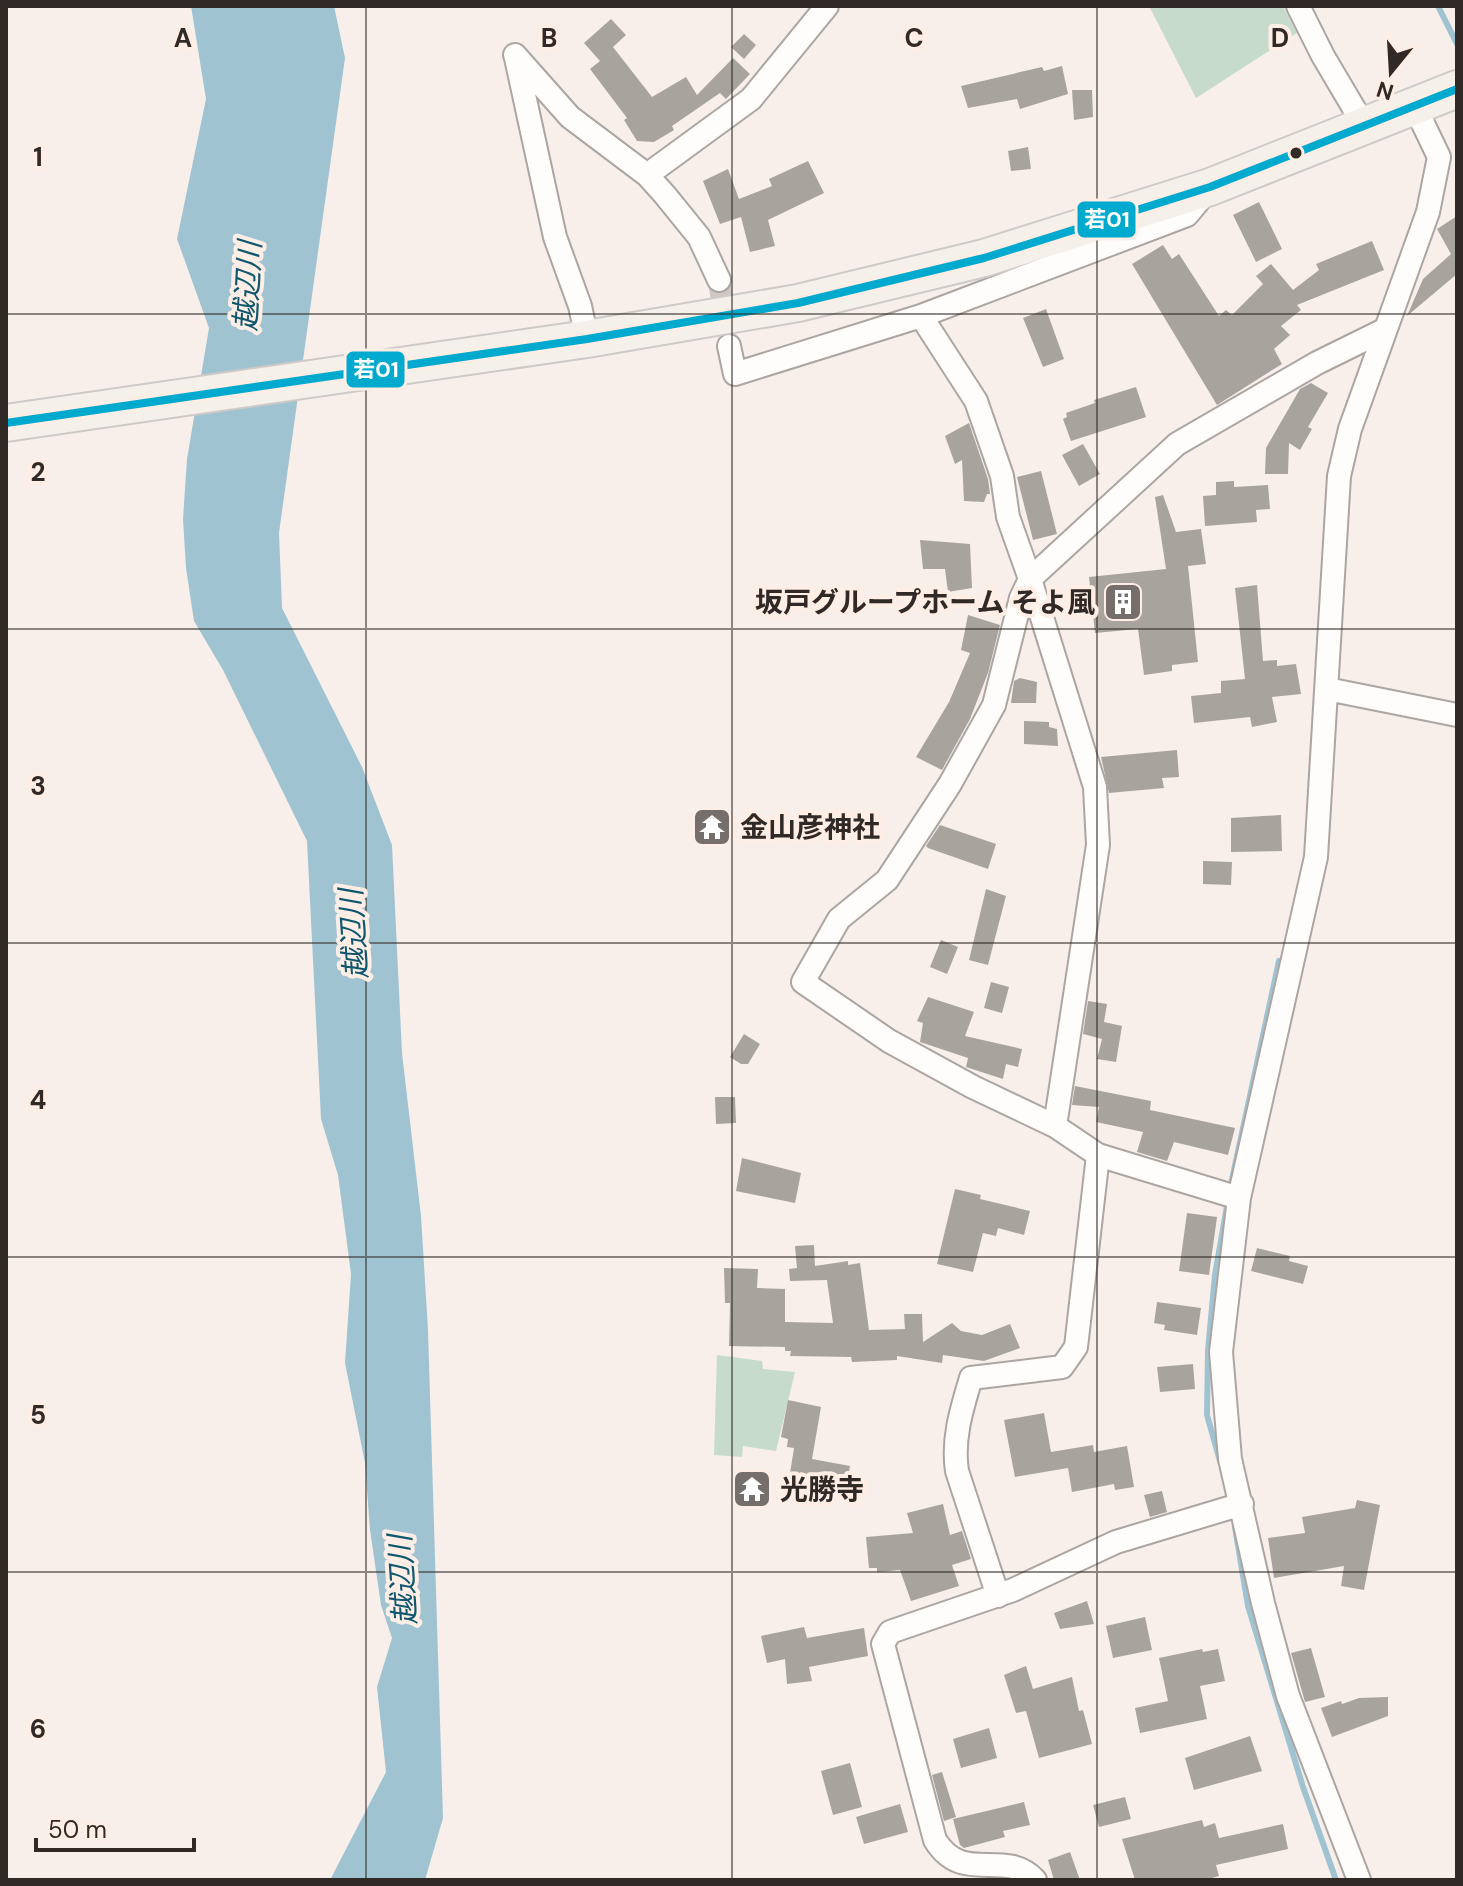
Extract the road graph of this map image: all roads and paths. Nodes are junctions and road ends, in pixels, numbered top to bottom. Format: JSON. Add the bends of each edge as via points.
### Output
{"nodes":[{"id":1,"x":827,"y":6,"type":"edge"},
{"id":2,"x":1298,"y":6,"type":"edge"},
{"id":3,"x":1457,"y":89,"type":"edge"},
{"id":4,"x":1415,"y":107,"type":"junction"},
{"id":5,"x":1365,"y":127,"type":"junction"},
{"id":6,"x":647,"y":175,"type":"junction"},
{"id":7,"x":1210,"y":187,"type":"junction"},
{"id":8,"x":719,"y":280,"type":"tunnel mouth"},
{"id":9,"x":921,"y":316,"type":"junction"},
{"id":10,"x":1386,"y":329,"type":"junction"},
{"id":11,"x":571,"y":341,"type":"junction"},
{"id":12,"x":729,"y":346,"type":"tunnel mouth"},
{"id":13,"x":6,"y":423,"type":"edge"},
{"id":14,"x":1030,"y":579,"type":"junction"},
{"id":15,"x":1327,"y":689,"type":"junction"},
{"id":16,"x":1457,"y":715,"type":"edge"},
{"id":17,"x":1055,"y":1126,"type":"junction"},
{"id":18,"x":1098,"y":1155,"type":"junction"},
{"id":19,"x":1239,"y":1198,"type":"junction"},
{"id":20,"x":1234,"y":1506,"type":"junction"},
{"id":21,"x":998,"y":1596,"type":"junction"},
{"id":22,"x":1035,"y":1880,"type":"edge"},
{"id":23,"x":1359,"y":1880,"type":"edge"}],
"edges":[{"from":1,"to":6,"type":"street","via":[[751,99]]},
{"from":2,"to":5,"type":"street"},
{"from":3,"to":4,"type":"main road"},
{"from":4,"to":5,"type":"main road"},
{"from":4,"to":10,"type":"street","via":[[1439,157],[1428,212]]},
{"from":5,"to":7,"type":"main road"},
{"from":6,"to":8,"type":"street","via":[[699,237]]},
{"from":6,"to":11,"type":"street","via":[[570,117],[515,55],[555,237],[580,306]]},
{"from":7,"to":9,"type":"street","via":[[1187,215]]},
{"from":7,"to":11,"type":"main road","via":[[984,258],[798,303]]},
{"from":9,"to":12,"type":"street","via":[[735,374]]},
{"from":9,"to":14,"type":"street","via":[[976,401]]},
{"from":10,"to":14,"type":"street","via":[[1177,444]]},
{"from":10,"to":15,"type":"street","via":[[1339,476]]},
{"from":11,"to":13,"type":"main road"},
{"from":14,"to":17,"type":"street","via":[[1095,787],[1098,845]]},
{"from":14,"to":17,"type":"street","via":[[994,705],[950,784],[887,880],[839,919],[803,982],[889,1041]]},
{"from":15,"to":16,"type":"street"},
{"from":15,"to":19,"type":"street","via":[[1316,857]]},
{"from":17,"to":18,"type":"street"},
{"from":18,"to":19,"type":"street"},
{"from":18,"to":21,"type":"street","via":[[1076,1347],[1062,1367],[971,1378],[960,1417],[957,1471]]},
{"from":19,"to":20,"type":"street","via":[[1221,1352]]},
{"from":20,"to":21,"type":"street","via":[[1116,1542]]},
{"from":20,"to":23,"type":"street","via":[[1288,1696]]},
{"from":21,"to":22,"type":"street","via":[[890,1632],[883,1644],[942,1853],[964,1866],[1017,1867]]}]}
